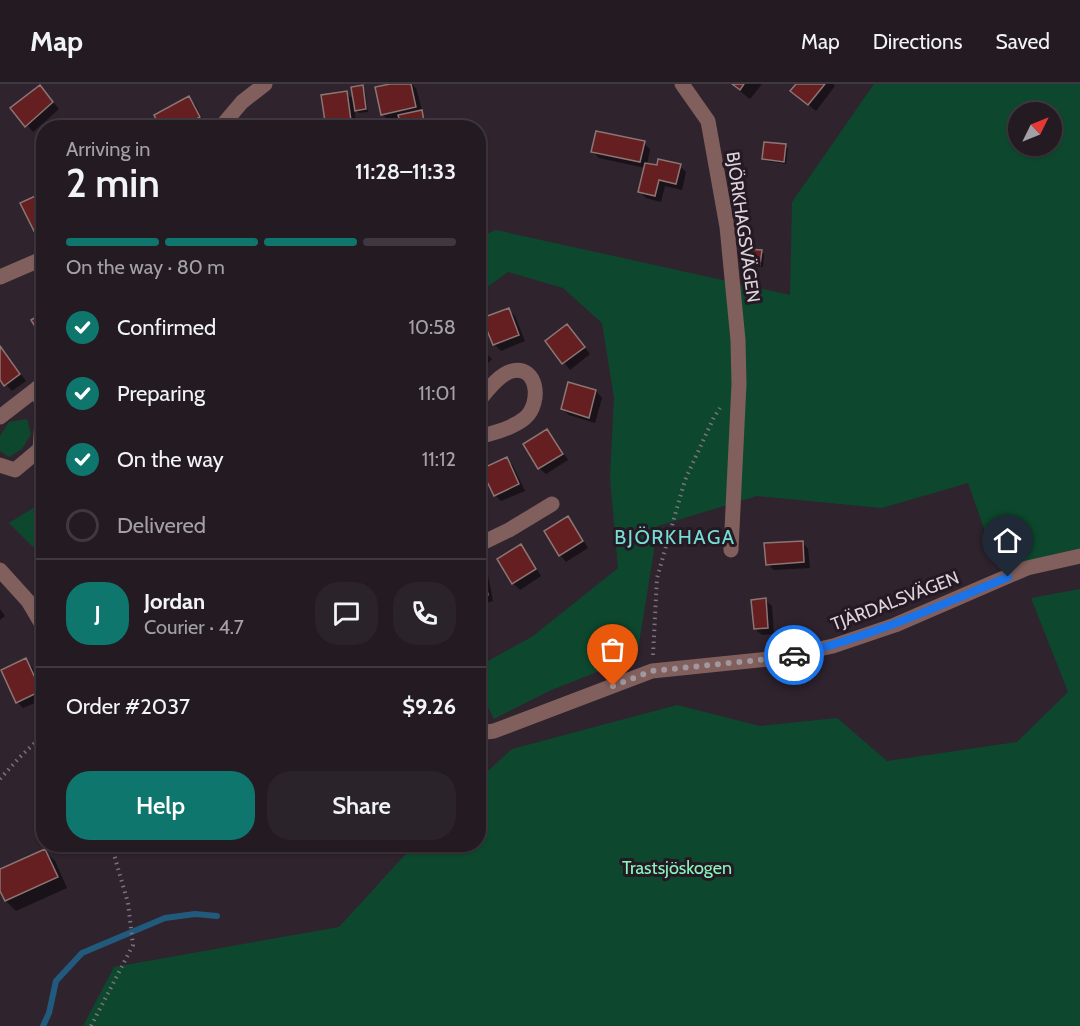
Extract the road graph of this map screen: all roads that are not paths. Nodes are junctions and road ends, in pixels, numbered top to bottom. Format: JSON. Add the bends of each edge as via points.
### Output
{"nodes":[{"id":1,"x":265,"y":84,"type":"edge"},
{"id":2,"x":682,"y":84,"type":"edge"},
{"id":3,"x":227,"y":120,"type":"edge"},
{"id":4,"x":36,"y":262,"type":"edge"},
{"id":5,"x":0,"y":278,"type":"edge"},
{"id":6,"x":36,"y":388,"type":"edge"},
{"id":7,"x":486,"y":394,"type":"edge"},
{"id":8,"x":0,"y":417,"type":"edge"},
{"id":9,"x":486,"y":434,"type":"edge"},
{"id":10,"x":36,"y":452,"type":"edge"},
{"id":11,"x":0,"y":465,"type":"edge"},
{"id":12,"x":552,"y":504,"type":"dead end"},
{"id":13,"x":486,"y":541,"type":"edge"},
{"id":14,"x":731,"y":550,"type":"dead end"},
{"id":15,"x":1080,"y":556,"type":"edge"},
{"id":16,"x":0,"y":570,"type":"edge"},
{"id":17,"x":36,"y":614,"type":"edge"},
{"id":18,"x":486,"y":732,"type":"edge"}],
"edges":[{"from":1,"to":3,"type":"street"},
{"from":2,"to":14,"type":"street","name":"BJÖRKHAGSVÄGEN","via":[[708,121],[727,227],[739,384]]},
{"from":4,"to":5,"type":"street"},
{"from":6,"to":8,"type":"street"},
{"from":7,"to":9,"type":"street","via":[[512,371],[531,377],[536,388],[534,405],[527,416]]},
{"from":10,"to":11,"type":"street","via":[[15,470]]},
{"from":12,"to":13,"type":"street"},
{"from":15,"to":18,"type":"street","name":"TJÄRDALSVÄGEN","via":[[1027,568],[895,625],[833,646],[778,658],[652,671]]},
{"from":16,"to":17,"type":"street"}]}
